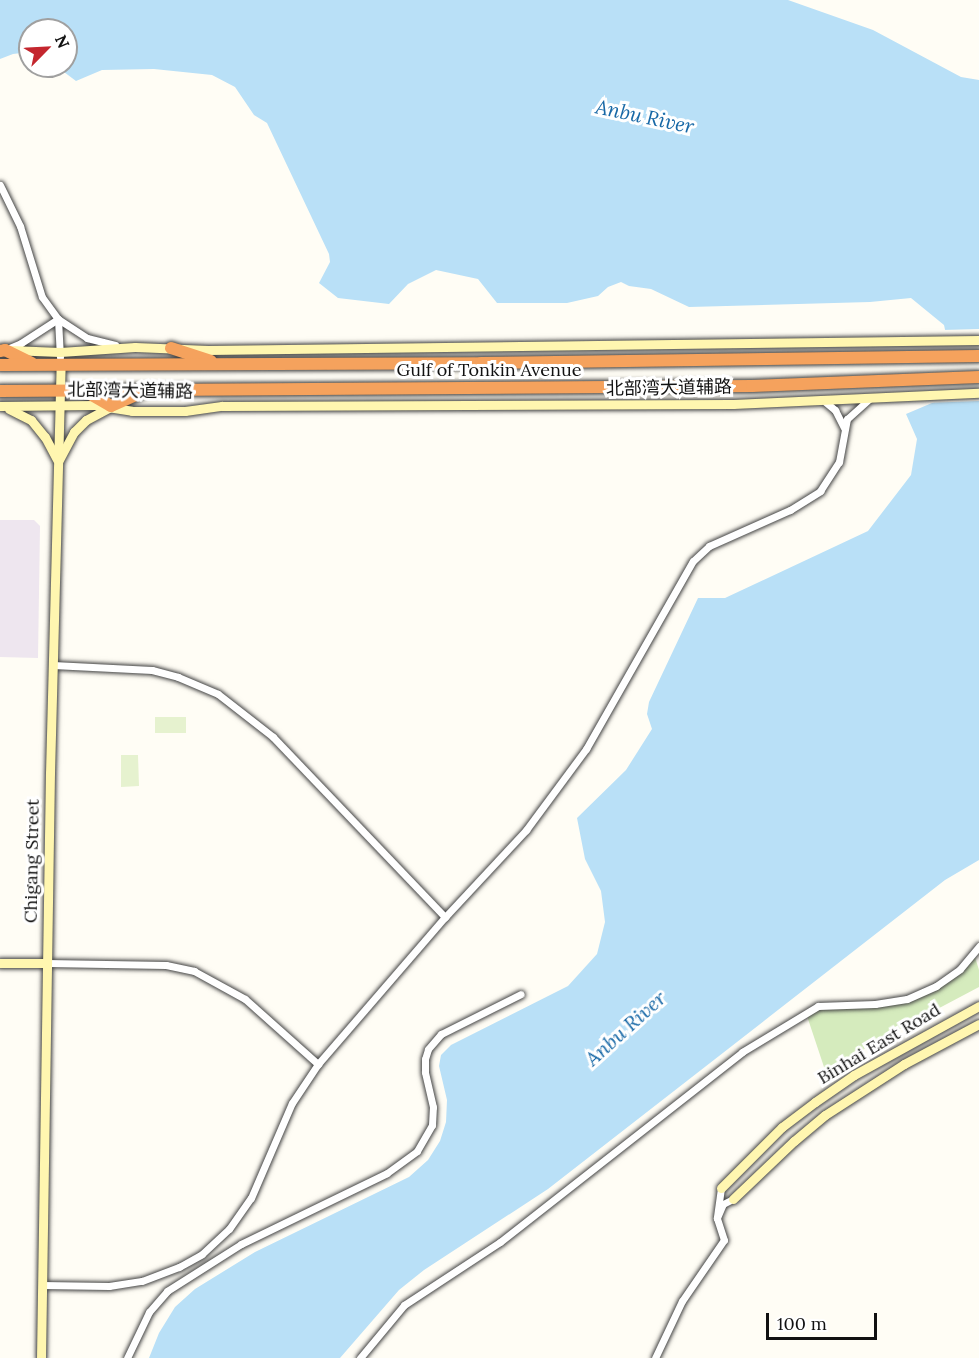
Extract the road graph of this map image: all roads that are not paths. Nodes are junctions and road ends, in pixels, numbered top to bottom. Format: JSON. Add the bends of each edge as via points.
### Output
{"nodes":[{"id":1,"x":0,"y":185,"type":"edge"},
{"id":2,"x":58,"y":319,"type":"junction"},
{"id":3,"x":979,"y":340,"type":"edge"},
{"id":4,"x":135,"y":347,"type":"junction"},
{"id":5,"x":171,"y":348,"type":"junction"},
{"id":6,"x":2,"y":350,"type":"edge"},
{"id":7,"x":60,"y":352,"type":"junction"},
{"id":8,"x":979,"y":356,"type":"edge"},
{"id":9,"x":221,"y":364,"type":"junction"},
{"id":10,"x":0,"y":365,"type":"edge"},
{"id":11,"x":36,"y":365,"type":"junction"},
{"id":12,"x":61,"y":365,"type":"junction"},
{"id":13,"x":979,"y":377,"type":"edge"},
{"id":14,"x":145,"y":390,"type":"junction"},
{"id":15,"x":0,"y":391,"type":"edge"},
{"id":16,"x":60,"y":391,"type":"junction"},
{"id":17,"x":83,"y":391,"type":"junction"},
{"id":18,"x":979,"y":393,"type":"edge"},
{"id":19,"x":872,"y":396,"type":"junction"},
{"id":20,"x":823,"y":400,"type":"junction"},
{"id":21,"x":1,"y":406,"type":"edge"},
{"id":22,"x":60,"y":406,"type":"junction"},
{"id":23,"x":111,"y":406,"type":"junction"},
{"id":24,"x":844,"y":428,"type":"junction"},
{"id":25,"x":58,"y":462,"type":"junction"},
{"id":26,"x":53,"y":665,"type":"junction"},
{"id":27,"x":445,"y":917,"type":"junction"},
{"id":28,"x":979,"y":946,"type":"edge"},
{"id":29,"x":0,"y":963,"type":"edge"},
{"id":30,"x":47,"y":963,"type":"junction"},
{"id":31,"x":521,"y":994,"type":"dead end"},
{"id":32,"x":979,"y":1006,"type":"edge"},
{"id":33,"x":979,"y":1024,"type":"edge"},
{"id":34,"x":318,"y":1064,"type":"junction"},
{"id":35,"x":721,"y":1188,"type":"joint"},
{"id":36,"x":733,"y":1199,"type":"joint"},
{"id":37,"x":717,"y":1218,"type":"junction"},
{"id":38,"x":42,"y":1285,"type":"junction"},
{"id":39,"x":41,"y":1358,"type":"edge"},
{"id":40,"x":127,"y":1358,"type":"edge"},
{"id":41,"x":360,"y":1358,"type":"edge"},
{"id":42,"x":655,"y":1358,"type":"edge"}],
"edges":[{"from":1,"to":2,"type":"street","via":[[20,226],[42,297]]},
{"from":2,"to":4,"type":"street","via":[[87,338]]},
{"from":2,"to":6,"type":"street","via":[[21,343]]},
{"from":2,"to":7,"type":"street"},
{"from":3,"to":5,"type":"main road"},
{"from":4,"to":5,"type":"main road"},
{"from":4,"to":7,"type":"main road"},
{"from":5,"to":9,"type":"highway"},
{"from":6,"to":7,"type":"main road"},
{"from":6,"to":11,"type":"highway"},
{"from":7,"to":12,"type":"street"},
{"from":8,"to":9,"type":"highway","name":"Gulf of Tonkin Avenue"},
{"from":9,"to":12,"type":"highway","name":"Gulf of Tonkin Avenue"},
{"from":10,"to":11,"type":"highway","name":"Gulf of Tonkin Avenue"},
{"from":11,"to":12,"type":"highway","name":"Gulf of Tonkin Avenue"},
{"from":12,"to":16,"type":"main road","name":"Chigang Street"},
{"from":13,"to":14,"type":"highway","name":"Gulf of Tonkin Avenue","via":[[752,386]]},
{"from":14,"to":17,"type":"highway","name":"Gulf of Tonkin Avenue"},
{"from":14,"to":23,"type":"highway"},
{"from":15,"to":16,"type":"highway","name":"Gulf of Tonkin Avenue"},
{"from":16,"to":17,"type":"highway","name":"Gulf of Tonkin Avenue"},
{"from":16,"to":22,"type":"main road","name":"Chigang Street"},
{"from":17,"to":23,"type":"highway"},
{"from":18,"to":19,"type":"main road","name":"北部湾大道辅路"},
{"from":19,"to":20,"type":"main road","name":"北部湾大道辅路"},
{"from":19,"to":24,"type":"street","via":[[852,413]]},
{"from":20,"to":23,"type":"main road","name":"北部湾大道辅路","via":[[222,406],[185,411],[132,411]]},
{"from":20,"to":24,"type":"street","via":[[835,410]]},
{"from":21,"to":22,"type":"main road","name":"北部湾大道辅路"},
{"from":21,"to":25,"type":"main road","via":[[31,420]]},
{"from":22,"to":23,"type":"main road","name":"北部湾大道辅路"},
{"from":22,"to":25,"type":"main road","name":"Chigang Street"},
{"from":23,"to":25,"type":"main road","via":[[74,432]]},
{"from":24,"to":27,"type":"street","via":[[839,462],[820,491],[805,503],[709,546],[693,561],[586,749],[526,830]]},
{"from":25,"to":26,"type":"main road","name":"Chigang Street"},
{"from":26,"to":27,"type":"street","via":[[152,670],[178,676],[218,694],[273,736]]},
{"from":26,"to":30,"type":"main road","name":"Chigang Street"},
{"from":27,"to":34,"type":"street"},
{"from":28,"to":41,"type":"street","via":[[960,969],[936,986],[874,1004],[818,1006],[742,1052],[500,1242],[404,1305]]},
{"from":29,"to":30,"type":"main road"},
{"from":30,"to":34,"type":"street","via":[[166,965],[194,971],[245,999]]},
{"from":30,"to":38,"type":"main road","name":"Chigang Street"},
{"from":31,"to":40,"type":"street","via":[[441,1034],[428,1049],[425,1072],[433,1107],[432,1125],[417,1151],[387,1173],[241,1244],[167,1291],[149,1312]]},
{"from":32,"to":35,"type":"main road","name":"Binhai East Road","via":[[844,1081],[783,1127]]},
{"from":33,"to":36,"type":"main road","name":"Binhai East Road","via":[[904,1064],[825,1115]]},
{"from":34,"to":38,"type":"street","via":[[292,1103],[251,1198],[229,1229],[202,1254],[142,1281],[109,1286]]},
{"from":35,"to":37,"type":"street"},
{"from":36,"to":37,"type":"street","via":[[723,1204]]},
{"from":37,"to":42,"type":"street","via":[[724,1240],[682,1301]]},
{"from":38,"to":39,"type":"main road","name":"Chigang Street"}]}
